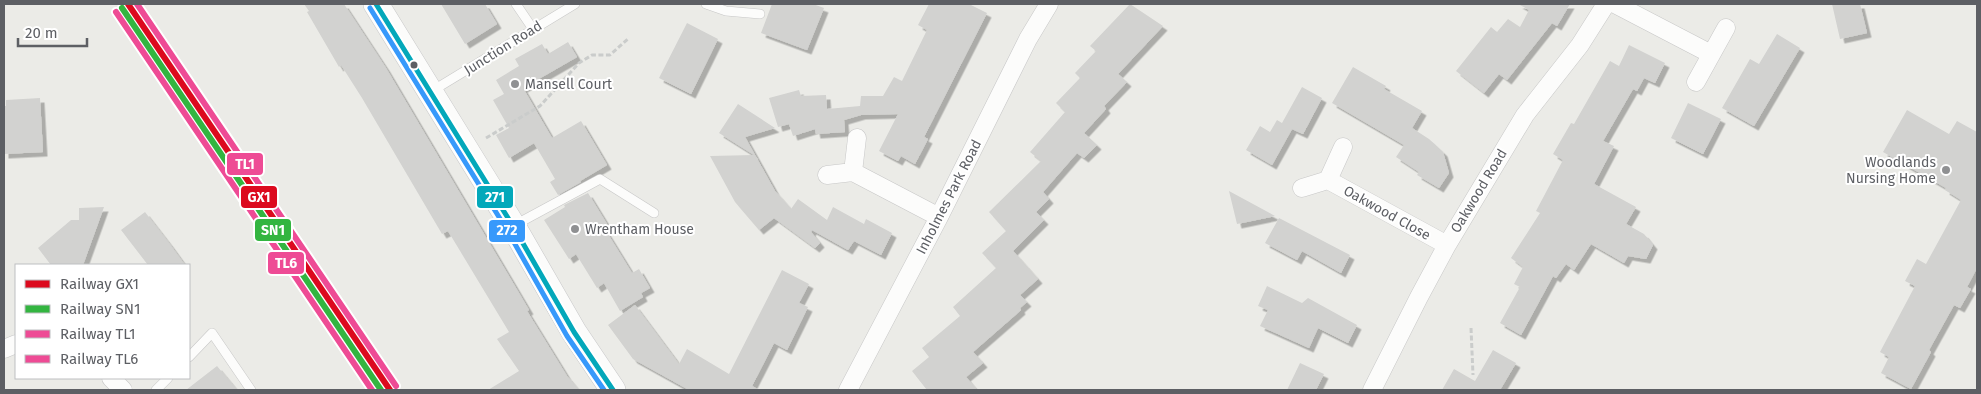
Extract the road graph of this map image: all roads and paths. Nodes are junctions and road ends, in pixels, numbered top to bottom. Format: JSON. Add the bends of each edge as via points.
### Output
{"nodes":[{"id":1,"x":376,"y":4,"type":"edge"},
{"id":2,"x":516,"y":4,"type":"edge"},
{"id":3,"x":575,"y":4,"type":"edge"},
{"id":4,"x":706,"y":4,"type":"edge"},
{"id":5,"x":1049,"y":4,"type":"edge"},
{"id":6,"x":1606,"y":4,"type":"edge"},
{"id":7,"x":1615,"y":4,"type":"edge"},
{"id":8,"x":760,"y":14,"type":"dead end"},
{"id":9,"x":1726,"y":28,"type":"dead end"},
{"id":10,"x":533,"y":29,"type":"junction"},
{"id":11,"x":629,"y":38,"type":"dead end"},
{"id":12,"x":1712,"y":54,"type":"junction"},
{"id":13,"x":1696,"y":82,"type":"dead end"},
{"id":14,"x":431,"y":92,"type":"junction"},
{"id":15,"x":857,"y":138,"type":"dead end"},
{"id":16,"x":1343,"y":147,"type":"dead end"},
{"id":17,"x":467,"y":150,"type":"junction"},
{"id":18,"x":853,"y":172,"type":"junction"},
{"id":19,"x":827,"y":176,"type":"dead end"},
{"id":20,"x":1328,"y":180,"type":"junction"},
{"id":21,"x":1302,"y":188,"type":"dead end"},
{"id":22,"x":654,"y":213,"type":"dead end"},
{"id":23,"x":939,"y":217,"type":"junction"},
{"id":24,"x":513,"y":226,"type":"junction"},
{"id":25,"x":1447,"y":245,"type":"junction"},
{"id":26,"x":1471,"y":328,"type":"dead end"},
{"id":27,"x":190,"y":356,"type":"edge"},
{"id":28,"x":1473,"y":375,"type":"dead end"},
{"id":29,"x":112,"y":379,"type":"edge"},
{"id":30,"x":167,"y":379,"type":"edge"},
{"id":31,"x":123,"y":390,"type":"edge"},
{"id":32,"x":156,"y":390,"type":"edge"},
{"id":33,"x":251,"y":390,"type":"edge"},
{"id":34,"x":612,"y":390,"type":"edge"},
{"id":35,"x":848,"y":390,"type":"edge"},
{"id":36,"x":1372,"y":390,"type":"edge"}],
"edges":[{"from":1,"to":14,"type":"street"},
{"from":2,"to":10,"type":"lane"},
{"from":3,"to":10,"type":"lane","name":"Junction Road"},
{"from":4,"to":8,"type":"lane","via":[[726,11]]},
{"from":5,"to":23,"type":"street","name":"Inholmes Park Road","via":[[1028,39]]},
{"from":6,"to":25,"type":"street","name":"Oakwood Road","via":[[1580,45],[1525,115]]},
{"from":7,"to":12,"type":"street"},
{"from":9,"to":12,"type":"street"},
{"from":10,"to":14,"type":"lane","name":"Junction Road"},
{"from":11,"to":17,"type":"path","via":[[610,55],[592,56],[579,63],[540,106]]},
{"from":12,"to":13,"type":"street"},
{"from":14,"to":17,"type":"street"},
{"from":15,"to":18,"type":"street"},
{"from":16,"to":20,"type":"street","name":"Oakwood Close"},
{"from":17,"to":24,"type":"street"},
{"from":18,"to":19,"type":"street"},
{"from":18,"to":23,"type":"street"},
{"from":20,"to":21,"type":"street","name":"Oakwood Close"},
{"from":20,"to":25,"type":"street","name":"Oakwood Close"},
{"from":22,"to":24,"type":"lane","via":[[600,180]]},
{"from":23,"to":35,"type":"street","name":"Inholmes Park Road"},
{"from":24,"to":34,"type":"street","via":[[574,332]]},
{"from":25,"to":36,"type":"street","name":"Oakwood Road"},
{"from":26,"to":28,"type":"path"},
{"from":27,"to":33,"type":"lane","via":[[212,333]]},
{"from":29,"to":31,"type":"street"},
{"from":30,"to":32,"type":"lane"}]}
